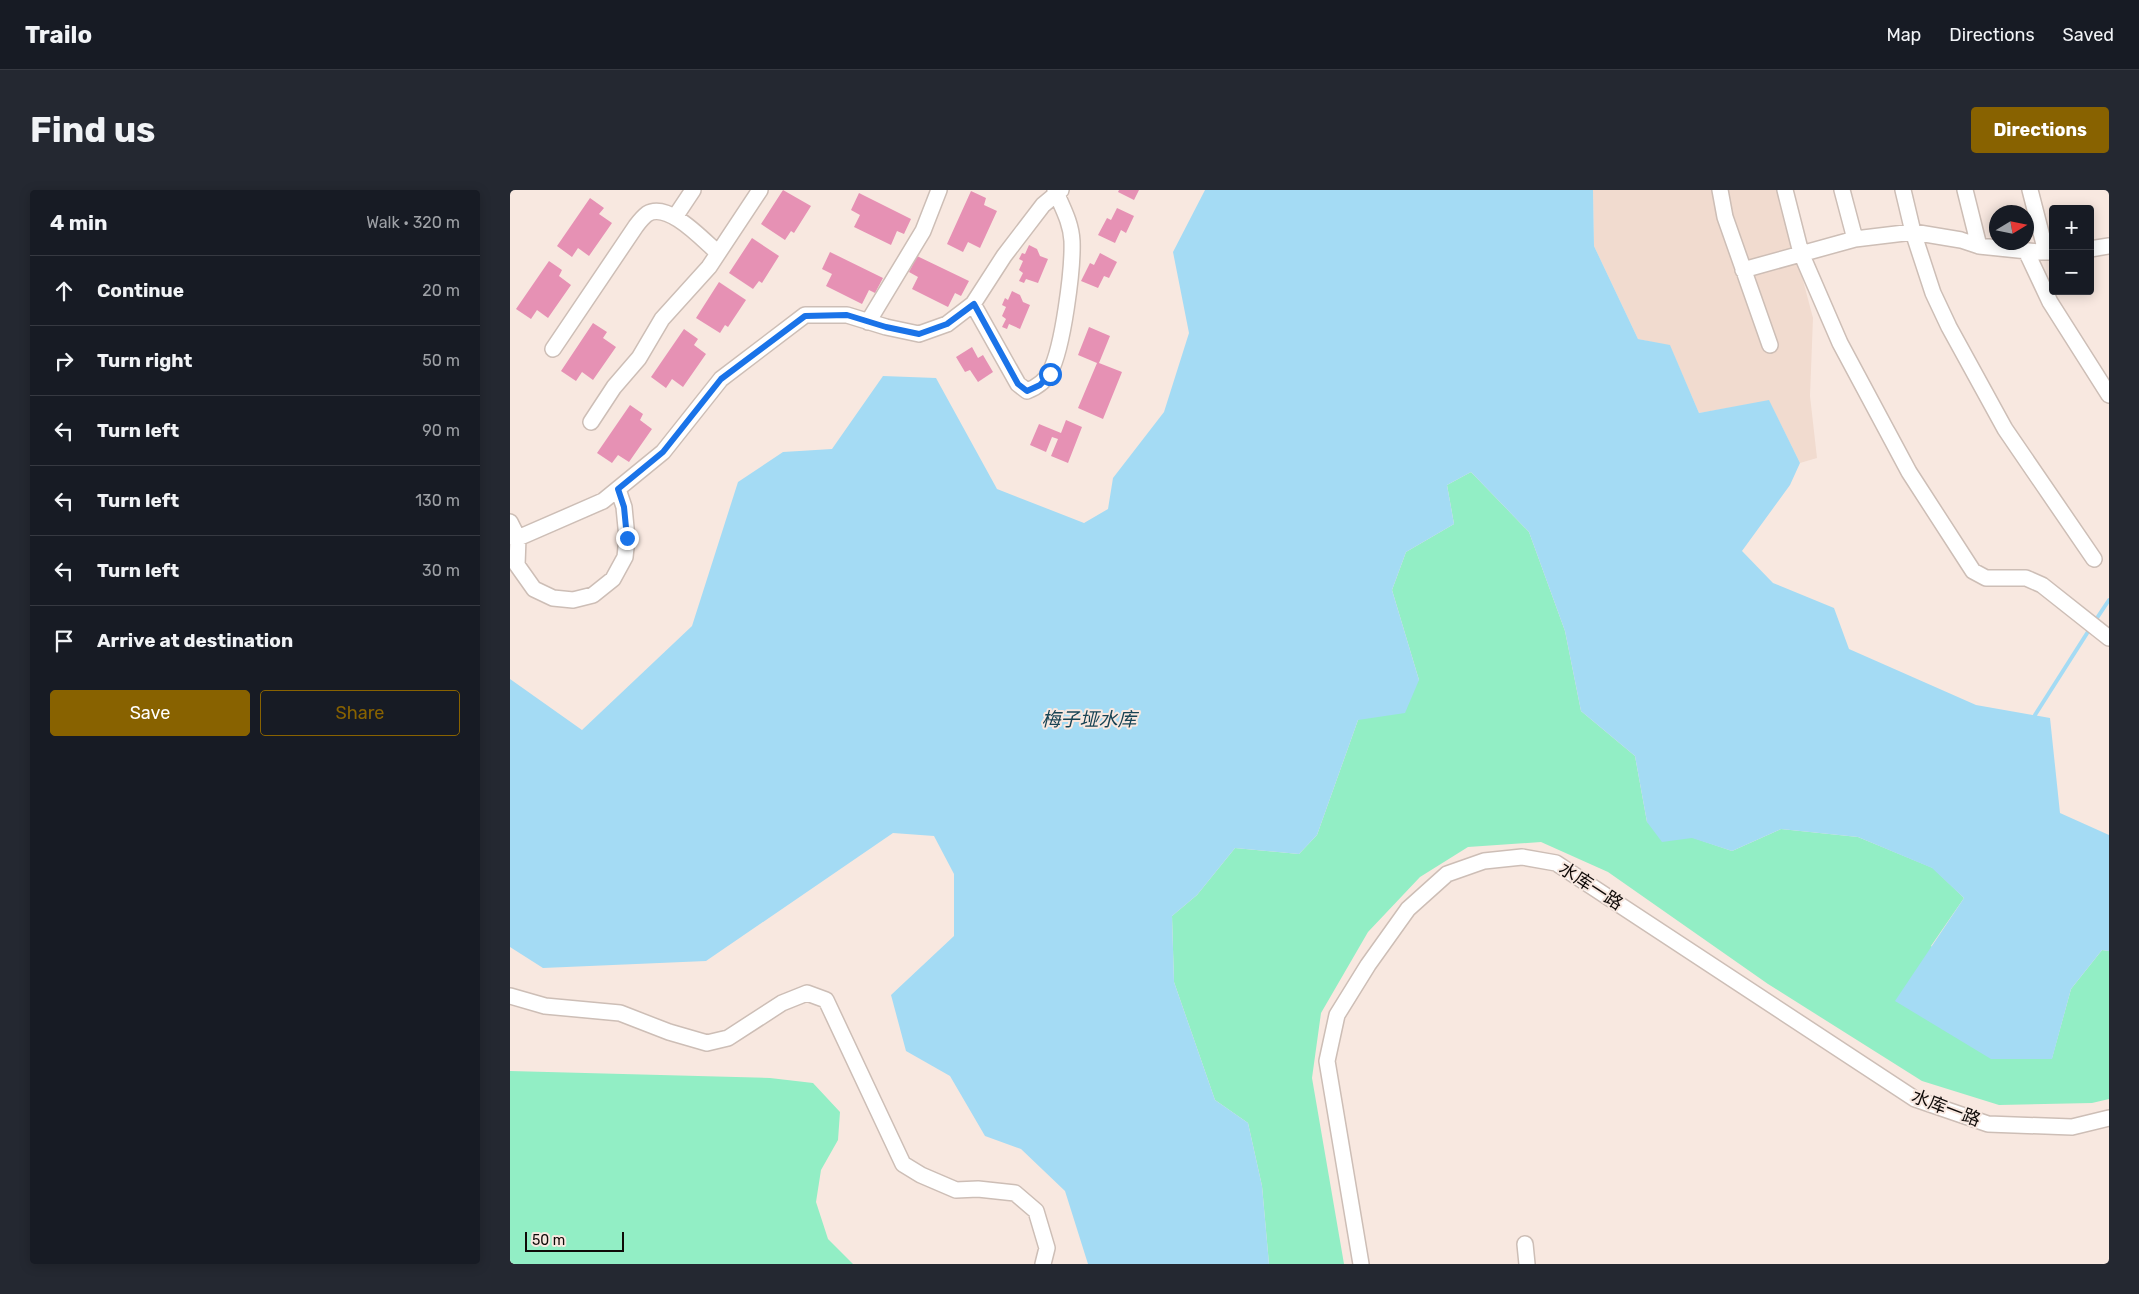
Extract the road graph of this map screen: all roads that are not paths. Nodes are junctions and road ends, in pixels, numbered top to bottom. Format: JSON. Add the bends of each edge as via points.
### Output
{"nodes":[{"id":1,"x":693,"y":190,"type":"edge"},
{"id":2,"x":760,"y":190,"type":"edge"},
{"id":3,"x":939,"y":190,"type":"edge"},
{"id":4,"x":1720,"y":190,"type":"edge"},
{"id":5,"x":1785,"y":190,"type":"edge"},
{"id":6,"x":1842,"y":190,"type":"edge"},
{"id":7,"x":1903,"y":190,"type":"edge"},
{"id":8,"x":1966,"y":190,"type":"edge"},
{"id":9,"x":2030,"y":190,"type":"edge"},
{"id":10,"x":1058,"y":191,"type":"edge"},
{"id":11,"x":675,"y":217,"type":"junction"},
{"id":12,"x":1913,"y":232,"type":"junction"},
{"id":13,"x":1854,"y":239,"type":"junction"},
{"id":14,"x":1979,"y":246,"type":"junction"},
{"id":15,"x":2109,"y":246,"type":"edge"},
{"id":16,"x":2094,"y":248,"type":"edge"},
{"id":17,"x":2026,"y":251,"type":"junction"},
{"id":18,"x":2049,"y":252,"type":"edge"},
{"id":19,"x":718,"y":253,"type":"junction"},
{"id":20,"x":1801,"y":253,"type":"junction"},
{"id":21,"x":1743,"y":270,"type":"junction"},
{"id":22,"x":974,"y":304,"type":"junction"},
{"id":23,"x":868,"y":322,"type":"junction"},
{"id":24,"x":1770,"y":345,"type":"dead end"},
{"id":25,"x":553,"y":349,"type":"dead end"},
{"id":26,"x":2109,"y":395,"type":"edge"},
{"id":27,"x":591,"y":422,"type":"dead end"},
{"id":28,"x":618,"y":489,"type":"junction"},
{"id":29,"x":510,"y":522,"type":"edge"},
{"id":30,"x":514,"y":538,"type":"edge"},
{"id":31,"x":2094,"y":559,"type":"dead end"},
{"id":32,"x":2109,"y":638,"type":"edge"},
{"id":33,"x":510,"y":996,"type":"edge"},
{"id":34,"x":2109,"y":1118,"type":"edge"},
{"id":35,"x":1525,"y":1244,"type":"dead end"},
{"id":36,"x":1043,"y":1264,"type":"edge"},
{"id":37,"x":1361,"y":1264,"type":"edge"},
{"id":38,"x":1528,"y":1264,"type":"edge"}],
"edges":[{"from":1,"to":11,"type":"street"},
{"from":2,"to":19,"type":"street"},
{"from":3,"to":23,"type":"street","via":[[923,231]]},
{"from":4,"to":21,"type":"street","via":[[1725,217]]},
{"from":5,"to":20,"type":"street"},
{"from":6,"to":13,"type":"street"},
{"from":7,"to":12,"type":"street"},
{"from":8,"to":14,"type":"street"},
{"from":9,"to":18,"type":"street"},
{"from":10,"to":22,"type":"street","via":[[1043,205],[1004,256]]},
{"from":10,"to":22,"type":"street","via":[[1072,240],[1070,275],[1056,360],[1040,385],[1027,391],[1018,384]]},
{"from":11,"to":19,"type":"street"},
{"from":11,"to":25,"type":"street","via":[[662,211],[648,214],[636,226]]},
{"from":12,"to":13,"type":"street"},
{"from":12,"to":14,"type":"street"},
{"from":12,"to":31,"type":"street","via":[[1933,293],[1949,327],[2006,429]]},
{"from":13,"to":20,"type":"street"},
{"from":14,"to":17,"type":"street"},
{"from":15,"to":16,"type":"street"},
{"from":17,"to":18,"type":"street"},
{"from":17,"to":26,"type":"street","via":[[2050,302]]},
{"from":19,"to":27,"type":"street","via":[[696,284],[662,319],[639,358],[614,387]]},
{"from":20,"to":21,"type":"street"},
{"from":20,"to":32,"type":"street","via":[[1840,342],[1910,472],[1973,571],[1986,578],[2026,578],[2053,592]]},
{"from":21,"to":24,"type":"street"},
{"from":22,"to":23,"type":"street","via":[[947,324],[919,334]]},
{"from":23,"to":28,"type":"street","via":[[847,315],[805,316],[721,379],[663,452]]},
{"from":28,"to":30,"type":"street","via":[[603,501]]},
{"from":28,"to":30,"type":"street","via":[[624,507],[625,558],[613,579],[593,596],[573,600],[553,598],[534,589],[518,565]]},
{"from":29,"to":30,"type":"street"},
{"from":33,"to":36,"type":"street","via":[[545,1006],[620,1013],[707,1043],[728,1038],[782,1003],[807,993],[826,1000],[902,1164],[956,1190],[1015,1193],[1036,1211],[1047,1248]]},
{"from":34,"to":37,"type":"street","name":"水库一路","via":[[2072,1127],[1988,1124],[1915,1099],[1556,863],[1522,857],[1484,861],[1447,874],[1408,909],[1337,1015],[1328,1061]]},
{"from":35,"to":38,"type":"street"}]}
